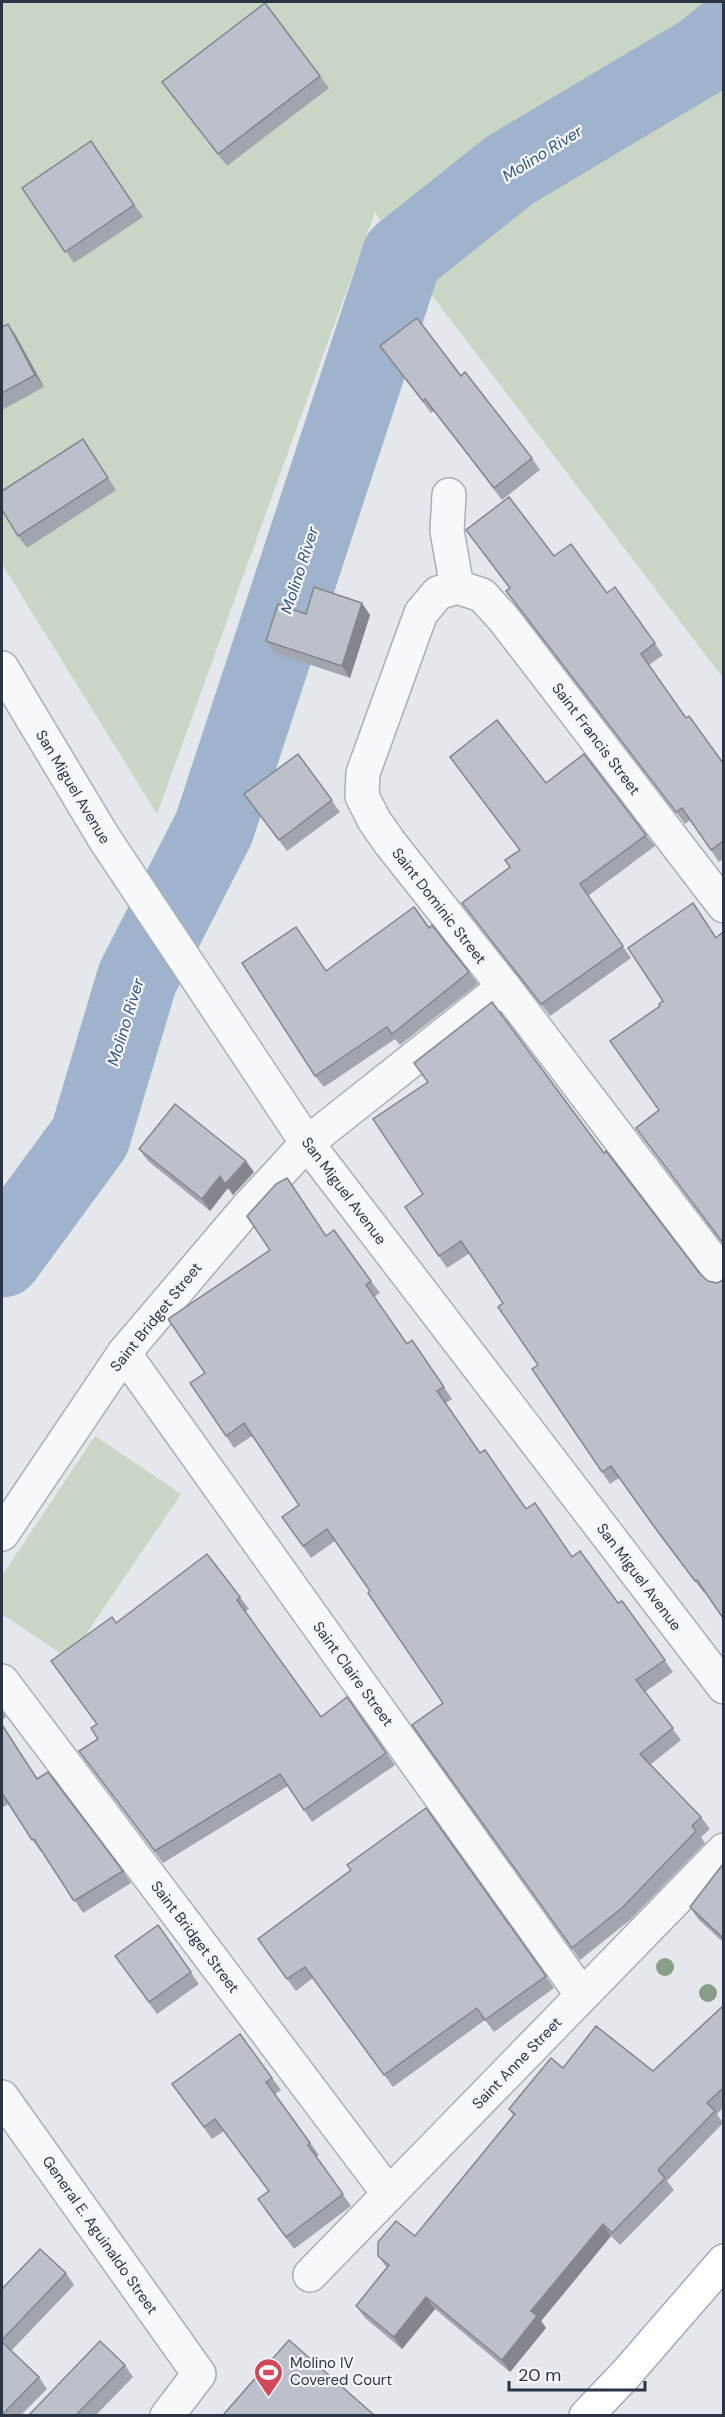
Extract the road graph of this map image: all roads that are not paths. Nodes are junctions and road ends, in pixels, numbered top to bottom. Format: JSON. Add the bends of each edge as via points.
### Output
{"nodes":[{"id":1,"x":449,"y":495,"type":"dead end"},
{"id":2,"x":457,"y":587,"type":"junction"},
{"id":3,"x":2,"y":668,"type":"edge"},
{"id":4,"x":723,"y":906,"type":"edge"},
{"id":5,"x":504,"y":987,"type":"junction"},
{"id":6,"x":307,"y":1143,"type":"junction"},
{"id":7,"x":723,"y":1276,"type":"edge"},
{"id":8,"x":124,"y":1353,"type":"junction"},
{"id":9,"x":2,"y":1534,"type":"edge"},
{"id":10,"x":2,"y":1681,"type":"edge"},
{"id":11,"x":723,"y":1687,"type":"edge"},
{"id":12,"x":723,"y":1850,"type":"edge"},
{"id":13,"x":582,"y":1995,"type":"junction"},
{"id":14,"x":2,"y":2097,"type":"edge"},
{"id":15,"x":389,"y":2194,"type":"junction"},
{"id":16,"x":723,"y":2261,"type":"edge"},
{"id":17,"x":310,"y":2275,"type":"dead end"},
{"id":18,"x":167,"y":2415,"type":"edge"},
{"id":19,"x":586,"y":2415,"type":"edge"}],
"edges":[{"from":1,"to":2,"type":"street","via":[[447,531]]},
{"from":2,"to":4,"type":"street","name":"Saint Francis Street","via":[[482,595],[503,618]]},
{"from":2,"to":5,"type":"street","name":"Saint Dominic Street","via":[[438,593],[421,613],[370,750],[362,796],[390,843]]},
{"from":3,"to":6,"type":"street","name":"San Miguel Avenue","via":[[104,838]]},
{"from":5,"to":6,"type":"street","name":"Saint Bridget Street"},
{"from":5,"to":7,"type":"street","name":"Saint Dominic Street"},
{"from":6,"to":8,"type":"street","name":"Saint Bridget Street"},
{"from":6,"to":11,"type":"street","name":"San Miguel Avenue"},
{"from":8,"to":9,"type":"street","name":"Saint Bridget Street"},
{"from":8,"to":13,"type":"street","name":"Saint Claire Street"},
{"from":10,"to":15,"type":"street","name":"Saint Bridget Street"},
{"from":12,"to":13,"type":"street","name":"Saint Anne Street"},
{"from":13,"to":15,"type":"street","name":"Saint Anne Street"},
{"from":14,"to":18,"type":"street","name":"General E. Aguinaldo Street","via":[[199,2374]]},
{"from":15,"to":17,"type":"street","name":"Saint Anne Street"},
{"from":16,"to":19,"type":"main road"}]}
